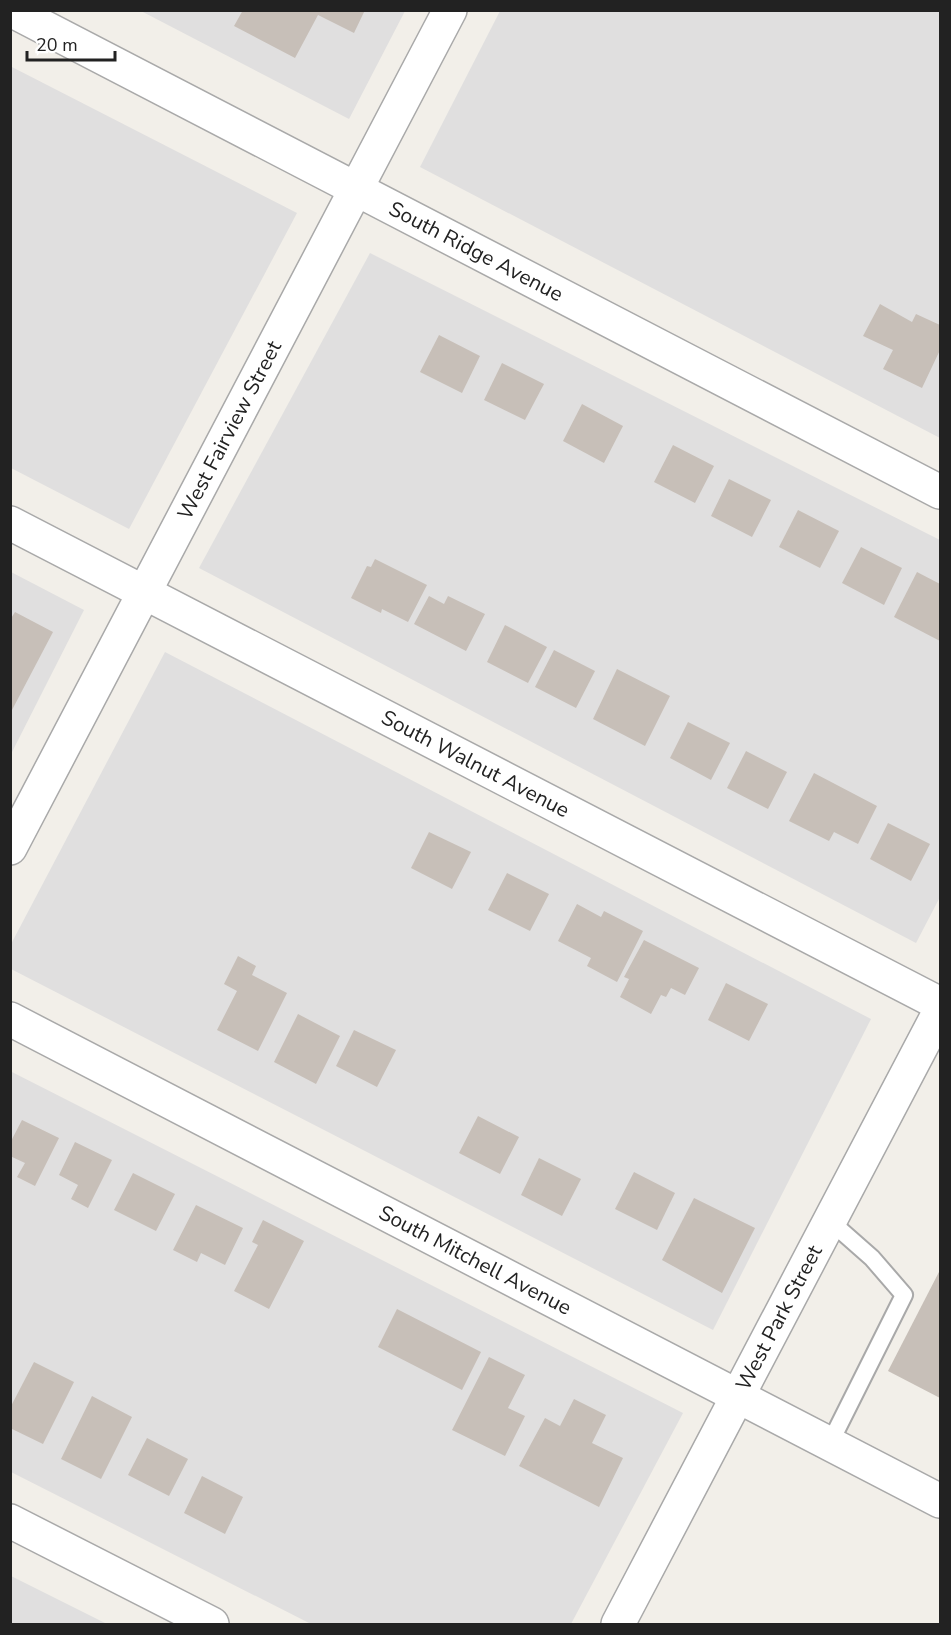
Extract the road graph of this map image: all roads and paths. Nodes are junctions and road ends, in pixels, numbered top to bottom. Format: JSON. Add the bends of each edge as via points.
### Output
{"nodes":[{"id":1,"x":11,"y":10,"type":"edge"},
{"id":2,"x":450,"y":10,"type":"edge"},
{"id":3,"x":357,"y":191,"type":"junction"},
{"id":4,"x":940,"y":492,"type":"edge"},
{"id":5,"x":10,"y":523,"type":"edge"},
{"id":6,"x":144,"y":593,"type":"junction"},
{"id":7,"x":10,"y":848,"type":"edge"},
{"id":8,"x":940,"y":1004,"type":"edge"},
{"id":9,"x":940,"y":1011,"type":"edge"},
{"id":10,"x":10,"y":1019,"type":"edge"},
{"id":11,"x":830,"y":1221,"type":"junction"},
{"id":12,"x":739,"y":1395,"type":"junction"},
{"id":13,"x":830,"y":1443,"type":"junction"},
{"id":14,"x":940,"y":1501,"type":"edge"},
{"id":15,"x":10,"y":1521,"type":"edge"},
{"id":16,"x":212,"y":1624,"type":"edge"},
{"id":17,"x":618,"y":1624,"type":"edge"}],
"edges":[{"from":1,"to":3,"type":"street","name":"South Ridge Avenue"},
{"from":2,"to":3,"type":"street","name":"West Fairview Street"},
{"from":3,"to":4,"type":"street","name":"South Ridge Avenue"},
{"from":3,"to":6,"type":"street","name":"West Fairview Street"},
{"from":5,"to":6,"type":"street","name":"South Walnut Avenue"},
{"from":6,"to":7,"type":"street","name":"West Fairview Street"},
{"from":6,"to":8,"type":"street","name":"South Walnut Avenue"},
{"from":9,"to":11,"type":"street","name":"West Park Street"},
{"from":10,"to":12,"type":"street","name":"South Mitchell Avenue"},
{"from":11,"to":12,"type":"street","name":"West Park Street"},
{"from":11,"to":13,"type":"lane","via":[[872,1258],[904,1295]]},
{"from":12,"to":13,"type":"street","name":"South Mitchell Avenue"},
{"from":12,"to":17,"type":"street","name":"West Park Street"},
{"from":13,"to":14,"type":"street","name":"South Mitchell Avenue"},
{"from":15,"to":16,"type":"street"}]}
